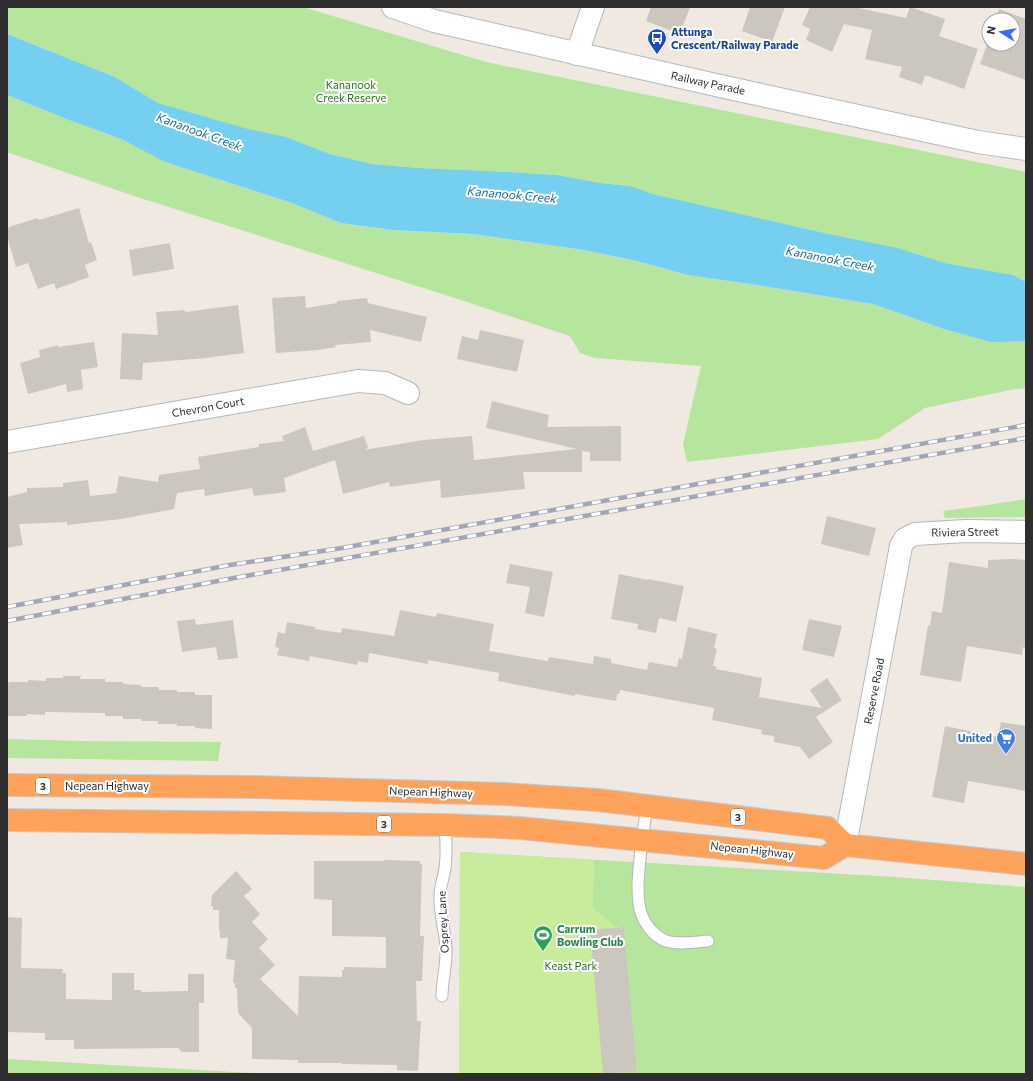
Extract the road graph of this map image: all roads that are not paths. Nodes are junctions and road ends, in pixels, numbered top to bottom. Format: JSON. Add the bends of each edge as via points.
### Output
{"nodes":[{"id":1,"x":393,"y":7,"type":"edge"},
{"id":2,"x":592,"y":7,"type":"edge"},
{"id":3,"x":578,"y":54,"type":"junction"},
{"id":4,"x":1026,"y":149,"type":"edge"},
{"id":5,"x":408,"y":393,"type":"dead end"},
{"id":6,"x":7,"y":442,"type":"edge"},
{"id":7,"x":1026,"y":532,"type":"edge"},
{"id":8,"x":905,"y":539,"type":"joint"},
{"id":9,"x":7,"y":785,"type":"edge"},
{"id":10,"x":647,"y":806,"type":"junction"},
{"id":11,"x":7,"y":820,"type":"edge"},
{"id":12,"x":445,"y":825,"type":"junction"},
{"id":13,"x":642,"y":840,"type":"junction"},
{"id":14,"x":845,"y":845,"type":"junction"},
{"id":15,"x":1026,"y":864,"type":"edge"},
{"id":16,"x":708,"y":941,"type":"dead end"},
{"id":17,"x":442,"y":996,"type":"dead end"}],
"edges":[{"from":1,"to":3,"type":"street","name":"Railway Parade","via":[[434,21]]},
{"from":2,"to":3,"type":"street"},
{"from":3,"to":4,"type":"street","name":"Railway Parade","via":[[962,138]]},
{"from":5,"to":6,"type":"street","name":"Chevron Court","via":[[385,383],[358,381]]},
{"from":7,"to":8,"type":"street","name":"Riviera Street","via":[[926,533],[915,534]]},
{"from":8,"to":14,"type":"street","name":"Reserve Road","via":[[901,546]]},
{"from":9,"to":10,"type":"highway","name":"Nepean Highway","number":"3","via":[[236,787],[496,794],[598,800]]},
{"from":10,"to":13,"type":"lane"},
{"from":10,"to":14,"type":"highway","name":"Nepean Highway","number":"3","via":[[828,828]]},
{"from":11,"to":12,"type":"highway","name":"Nepean Highway","number":"3"},
{"from":12,"to":13,"type":"highway","name":"Nepean Highway","number":"3","via":[[520,828]]},
{"from":12,"to":17,"type":"lane","name":"Osprey Lane","via":[[446,857],[440,894],[446,949]]},
{"from":13,"to":14,"type":"highway","name":"Nepean Highway","number":"3","via":[[824,858]]},
{"from":13,"to":16,"type":"lane","via":[[639,903],[648,926],[664,940],[683,943]]},
{"from":14,"to":15,"type":"highway"}]}
